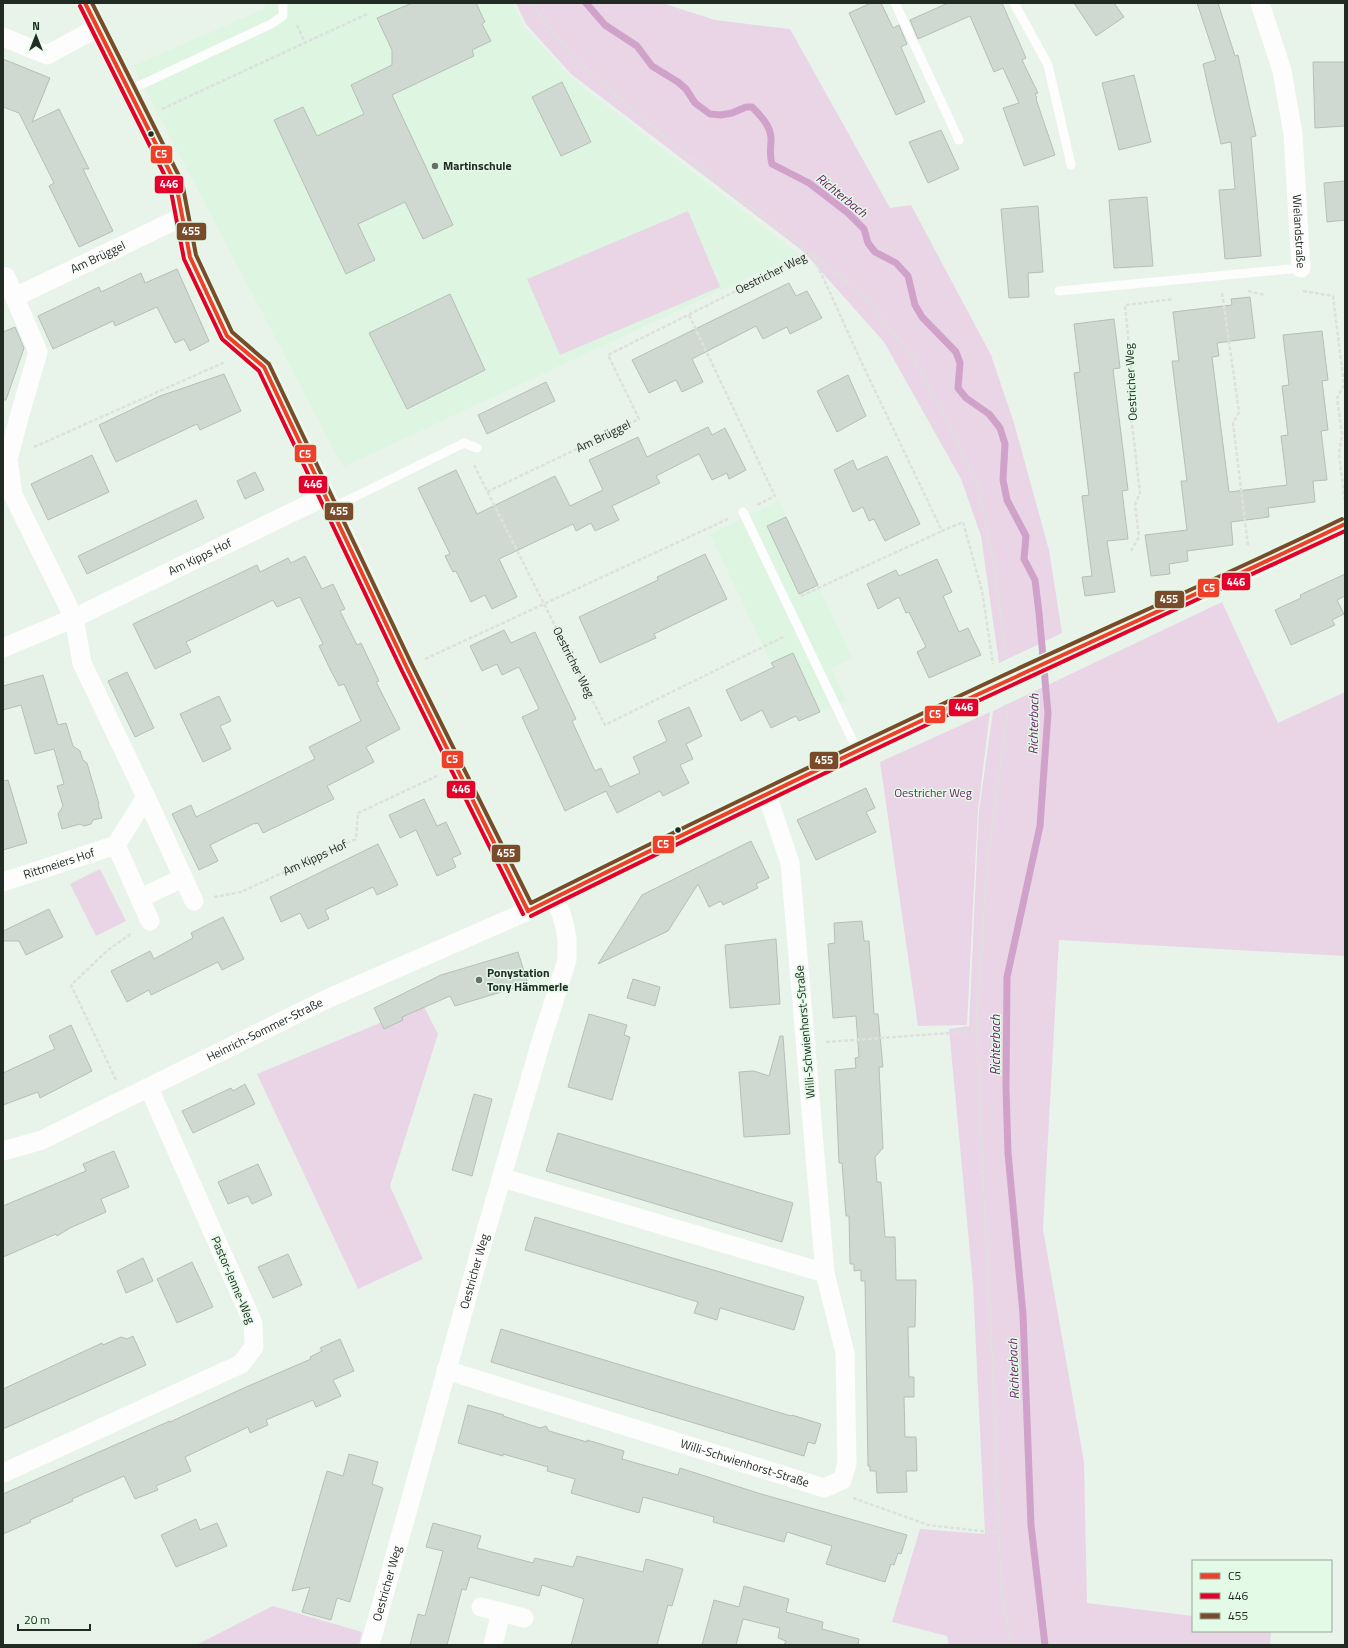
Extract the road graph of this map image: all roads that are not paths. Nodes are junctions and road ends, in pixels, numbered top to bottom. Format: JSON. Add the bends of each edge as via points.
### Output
{"nodes":[{"id":1,"x":85,"y":3,"type":"edge"},
{"id":2,"x":283,"y":3,"type":"edge"},
{"id":3,"x":895,"y":3,"type":"edge"},
{"id":4,"x":1014,"y":3,"type":"edge"},
{"id":5,"x":1260,"y":3,"type":"edge"},
{"id":6,"x":97,"y":28,"type":"junction"},
{"id":7,"x":3,"y":37,"type":"edge"},
{"id":8,"x":130,"y":90,"type":"junction"},
{"id":9,"x":959,"y":140,"type":"dead end"},
{"id":10,"x":1070,"y":165,"type":"dead end"},
{"id":11,"x":182,"y":217,"type":"junction"},
{"id":12,"x":1301,"y":268,"type":"joint"},
{"id":13,"x":3,"y":276,"type":"edge"},
{"id":14,"x":1058,"y":291,"type":"dead end"},
{"id":15,"x":15,"y":297,"type":"junction"},
{"id":16,"x":10,"y":418,"type":"edge"},
{"id":17,"x":477,"y":448,"type":"dead end"},
{"id":18,"x":8,"y":497,"type":"edge"},
{"id":19,"x":329,"y":502,"type":"junction"},
{"id":20,"x":743,"y":512,"type":"road end"},
{"id":21,"x":1345,"y":524,"type":"edge"},
{"id":22,"x":74,"y":618,"type":"junction"},
{"id":23,"x":3,"y":648,"type":"edge"},
{"id":24,"x":858,"y":752,"type":"junction"},
{"id":25,"x":767,"y":795,"type":"junction"},
{"id":26,"x":146,"y":797,"type":"junction"},
{"id":27,"x":116,"y":845,"type":"junction"},
{"id":28,"x":183,"y":878,"type":"junction"},
{"id":29,"x":3,"y":882,"type":"edge"},
{"id":30,"x":140,"y":898,"type":"junction"},
{"id":31,"x":554,"y":899,"type":"junction"},
{"id":32,"x":194,"y":901,"type":"road end"},
{"id":33,"x":528,"y":911,"type":"junction"},
{"id":34,"x":150,"y":921,"type":"road end"},
{"id":35,"x":149,"y":1088,"type":"junction"},
{"id":36,"x":3,"y":1151,"type":"edge"},
{"id":37,"x":503,"y":1178,"type":"junction"},
{"id":38,"x":825,"y":1273,"type":"junction"},
{"id":39,"x":446,"y":1370,"type":"junction"},
{"id":40,"x":3,"y":1473,"type":"edge"},
{"id":41,"x":481,"y":1607,"type":"dead end"},
{"id":42,"x":501,"y":1612,"type":"junction"},
{"id":43,"x":524,"y":1618,"type":"dead end"},
{"id":44,"x":370,"y":1645,"type":"edge"},
{"id":45,"x":493,"y":1645,"type":"edge"}],
"edges":[{"from":1,"to":6,"type":"street"},
{"from":2,"to":8,"type":"lane","via":[[283,16],[271,24]]},
{"from":3,"to":9,"type":"lane"},
{"from":4,"to":10,"type":"lane","via":[[1048,65]]},
{"from":5,"to":12,"type":"street","name":"Wielandstraße","via":[[1282,71],[1293,134]]},
{"from":6,"to":7,"type":"street","via":[[47,56]]},
{"from":6,"to":8,"type":"street"},
{"from":8,"to":11,"type":"street","via":[[176,184]]},
{"from":11,"to":15,"type":"street","name":"Am Brüggel"},
{"from":11,"to":19,"type":"street","via":[[190,257],[227,336],[264,367]]},
{"from":12,"to":14,"type":"lane","name":"Wielandstraße"},
{"from":13,"to":15,"type":"street","via":[[6,277]]},
{"from":15,"to":16,"type":"street","via":[[38,352]]},
{"from":16,"to":18,"type":"street"},
{"from":17,"to":19,"type":"lane","via":[[464,443]]},
{"from":18,"to":22,"type":"street"},
{"from":19,"to":22,"type":"street","name":"Am Kipps Hof"},
{"from":19,"to":33,"type":"street","via":[[407,668]]},
{"from":20,"to":24,"type":"lane"},
{"from":21,"to":24,"type":"street"},
{"from":22,"to":23,"type":"street","name":"Am Kipps Hof"},
{"from":22,"to":26,"type":"street","via":[[82,663]]},
{"from":24,"to":25,"type":"street"},
{"from":25,"to":31,"type":"street"},
{"from":25,"to":38,"type":"street","name":"Willi-Schwienhorst-Straße","via":[[790,863]]},
{"from":26,"to":27,"type":"street"},
{"from":26,"to":28,"type":"street"},
{"from":27,"to":29,"type":"street","name":"Rittmeiers Hof"},
{"from":27,"to":30,"type":"street"},
{"from":28,"to":30,"type":"street"},
{"from":28,"to":32,"type":"street"},
{"from":30,"to":34,"type":"street"},
{"from":31,"to":33,"type":"street"},
{"from":31,"to":37,"type":"street","name":"Oestricher Weg","via":[[565,927],[567,960]]},
{"from":33,"to":35,"type":"street","name":"Heinrich-Sommer-Straße","via":[[329,998]]},
{"from":35,"to":36,"type":"street","name":"Heinrich-Sommer-Straße","via":[[42,1140]]},
{"from":35,"to":40,"type":"street","name":"Pastor-Jenne-Weg","via":[[253,1323],[254,1347],[241,1364]]},
{"from":37,"to":38,"type":"street"},
{"from":37,"to":39,"type":"street","name":"Oestricher Weg"},
{"from":38,"to":39,"type":"street","name":"Willi-Schwienhorst-Straße","via":[[845,1353],[847,1464],[842,1480],[824,1488]]},
{"from":39,"to":44,"type":"street","name":"Oestricher Weg"},
{"from":41,"to":42,"type":"street"},
{"from":42,"to":43,"type":"street"},
{"from":42,"to":45,"type":"street"}]}
